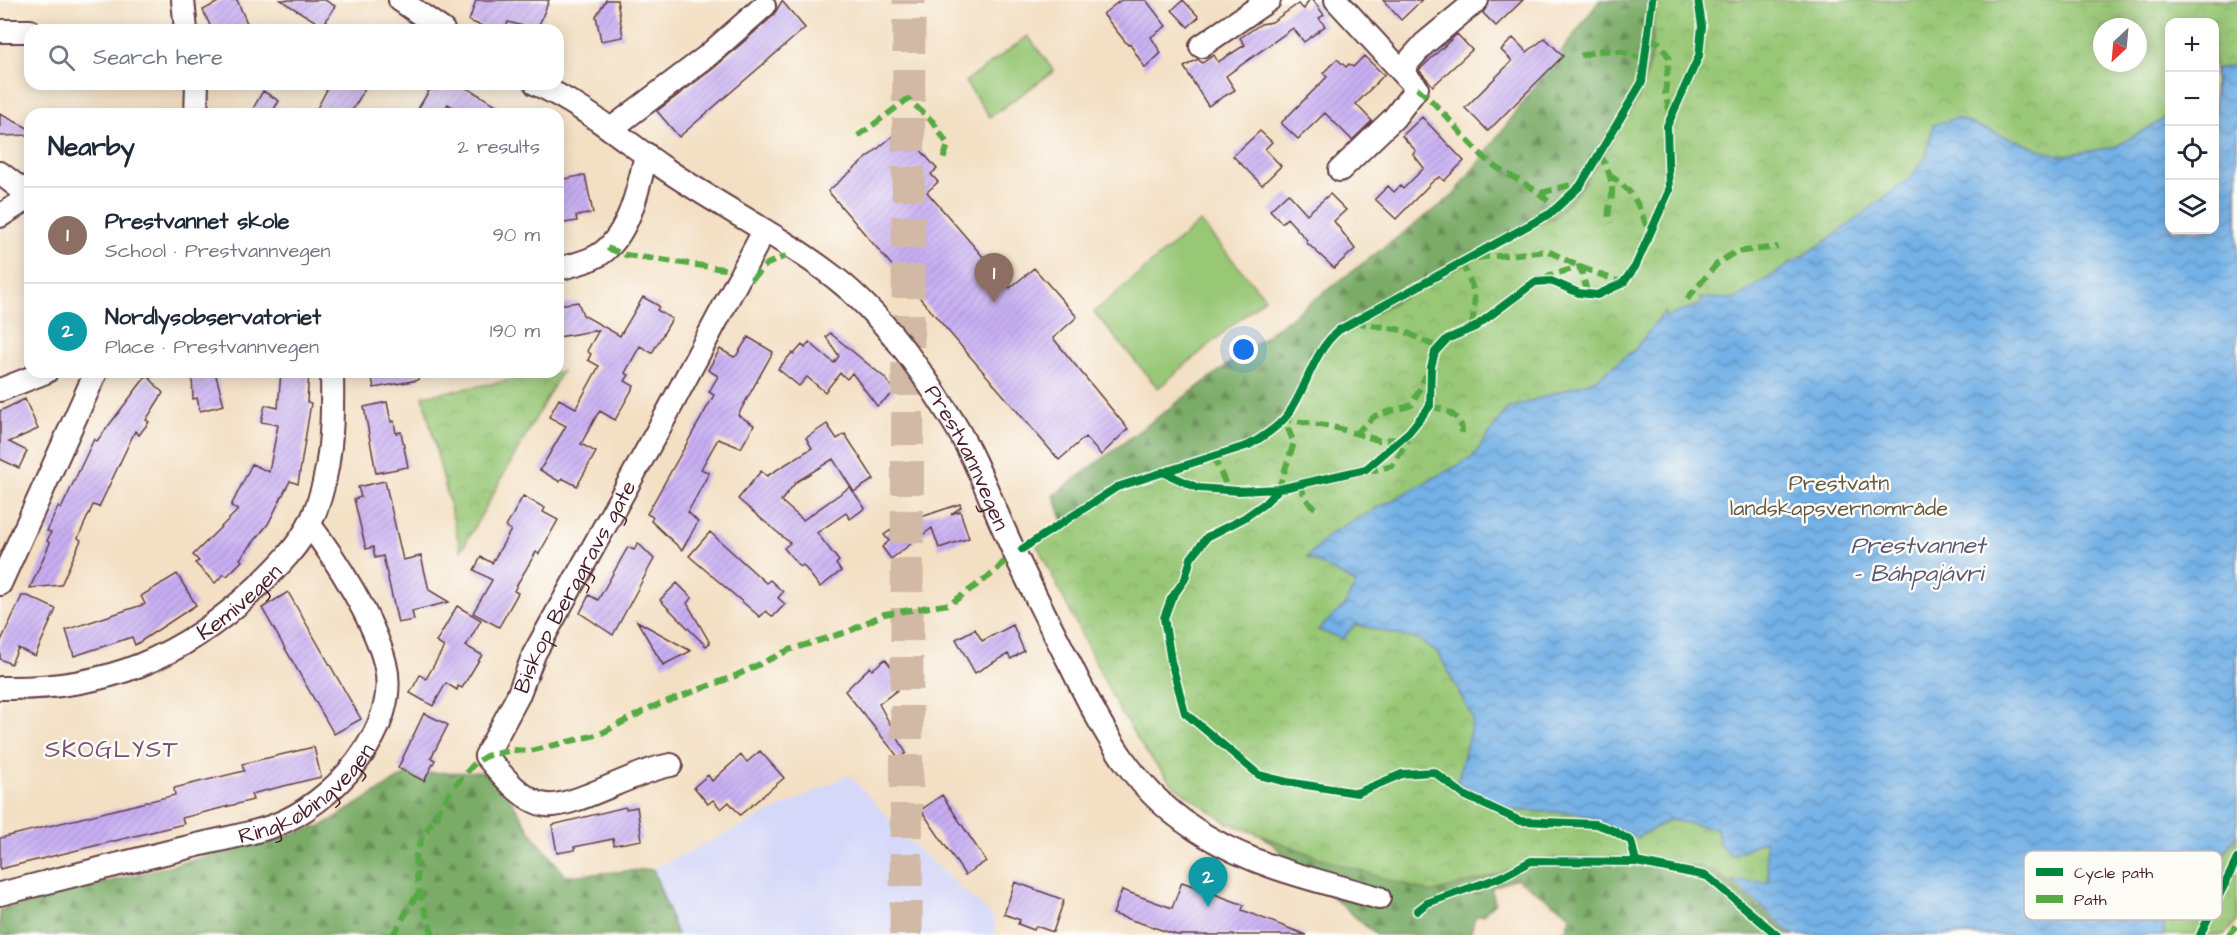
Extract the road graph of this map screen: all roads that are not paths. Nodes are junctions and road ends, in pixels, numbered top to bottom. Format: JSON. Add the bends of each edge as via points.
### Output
{"nodes":[{"id":1,"x":183,"y":0,"type":"edge"},
{"id":2,"x":400,"y":0,"type":"edge"},
{"id":3,"x":1269,"y":0,"type":"edge"},
{"id":4,"x":1336,"y":0,"type":"edge"},
{"id":5,"x":1477,"y":0,"type":"edge"},
{"id":6,"x":764,"y":6,"type":"dead end"},
{"id":7,"x":185,"y":24,"type":"edge"},
{"id":8,"x":434,"y":24,"type":"edge"},
{"id":9,"x":24,"y":31,"type":"edge"},
{"id":10,"x":0,"y":32,"type":"edge"},
{"id":11,"x":1201,"y":46,"type":"dead end"},
{"id":12,"x":1401,"y":70,"type":"junction"},
{"id":13,"x":197,"y":90,"type":"edge"},
{"id":14,"x":547,"y":90,"type":"edge"},
{"id":15,"x":196,"y":108,"type":"edge"},
{"id":16,"x":611,"y":129,"type":"junction"},
{"id":17,"x":646,"y":154,"type":"junction"},
{"id":18,"x":1340,"y":170,"type":"dead end"},
{"id":19,"x":0,"y":174,"type":"edge"},
{"id":20,"x":24,"y":192,"type":"edge"},
{"id":21,"x":24,"y":200,"type":"edge"},
{"id":22,"x":0,"y":216,"type":"edge"},
{"id":23,"x":764,"y":231,"type":"junction"},
{"id":24,"x":564,"y":267,"type":"edge"},
{"id":25,"x":31,"y":378,"type":"edge"},
{"id":26,"x":93,"y":378,"type":"edge"},
{"id":27,"x":332,"y":378,"type":"edge"},
{"id":28,"x":0,"y":390,"type":"edge"},
{"id":29,"x":309,"y":524,"type":"junction"},
{"id":30,"x":0,"y":584,"type":"edge"},
{"id":31,"x":0,"y":688,"type":"edge"},
{"id":32,"x":671,"y":765,"type":"dead end"},
{"id":33,"x":0,"y":894,"type":"edge"},
{"id":34,"x":1379,"y":898,"type":"dead end"}],
"edges":[{"from":1,"to":7,"type":"street"},
{"from":2,"to":8,"type":"street"},
{"from":3,"to":11,"type":"street"},
{"from":4,"to":12,"type":"street"},
{"from":5,"to":12,"type":"street","via":[[1424,44]]},
{"from":6,"to":16,"type":"street","via":[[706,57]]},
{"from":9,"to":10,"type":"street"},
{"from":12,"to":18,"type":"street","via":[[1417,88],[1394,118]]},
{"from":13,"to":15,"type":"street"},
{"from":14,"to":16,"type":"street","name":"Prestvannvegen"},
{"from":16,"to":17,"type":"street","name":"Prestvannvegen"},
{"from":17,"to":23,"type":"street","name":"Prestvannvegen"},
{"from":17,"to":24,"type":"street","via":[[636,199],[625,225],[595,258]]},
{"from":19,"to":20,"type":"street"},
{"from":21,"to":22,"type":"street"},
{"from":23,"to":32,"type":"street","name":"Biskop Berggravs gate","via":[[534,654],[518,696],[486,756],[518,789],[546,806],[561,805],[638,773]]},
{"from":23,"to":34,"type":"street","name":"Prestvannvegen","via":[[860,300],[902,349],[954,423],[1092,708],[1134,777],[1174,815],[1226,847],[1316,882]]},
{"from":25,"to":28,"type":"street"},
{"from":26,"to":30,"type":"street"},
{"from":27,"to":29,"type":"street","name":"Kemivegen","via":[[329,458],[322,493]]},
{"from":29,"to":31,"type":"street","name":"Kemivegen","via":[[276,569],[241,602],[164,656],[101,679],[67,686]]},
{"from":29,"to":33,"type":"street","name":"Ringkøbingvegen","via":[[355,596],[385,663],[386,701],[374,733],[351,770],[324,796],[274,825]]}]}
